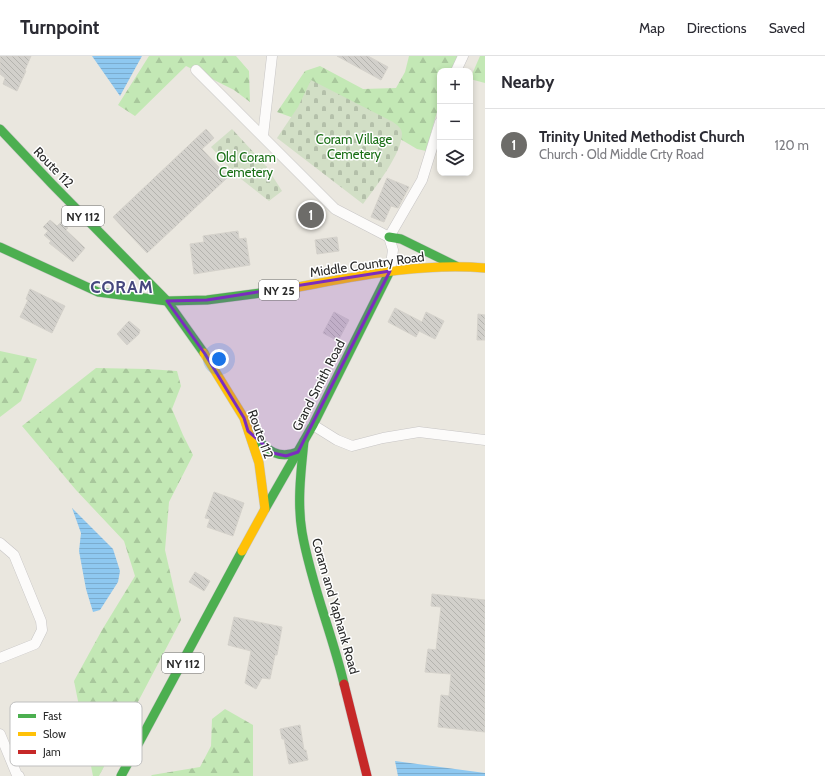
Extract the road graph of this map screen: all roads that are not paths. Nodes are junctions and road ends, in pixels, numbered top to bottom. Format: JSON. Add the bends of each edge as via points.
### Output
{"nodes":[{"id":1,"x":272,"y":56,"type":"edge"},
{"id":2,"x":463,"y":56,"type":"edge"},
{"id":3,"x":457,"y":68,"type":"edge"},
{"id":4,"x":196,"y":70,"type":"dead end"},
{"id":5,"x":0,"y":129,"type":"edge"},
{"id":6,"x":437,"y":132,"type":"edge"},
{"id":7,"x":263,"y":136,"type":"junction"},
{"id":8,"x":389,"y":237,"type":"junction"},
{"id":9,"x":0,"y":247,"type":"edge"},
{"id":10,"x":457,"y":267,"type":"junction"},
{"id":11,"x":485,"y":268,"type":"edge"},
{"id":12,"x":390,"y":271,"type":"junction"},
{"id":13,"x":167,"y":302,"type":"junction"},
{"id":14,"x":313,"y":425,"type":"junction"},
{"id":15,"x":248,"y":431,"type":"junction"},
{"id":16,"x":485,"y":440,"type":"edge"},
{"id":17,"x":304,"y":441,"type":"junction"},
{"id":18,"x":298,"y":452,"type":"junction"},
{"id":19,"x":265,"y":509,"type":"junction"},
{"id":20,"x":0,"y":544,"type":"edge"},
{"id":21,"x":0,"y":658,"type":"edge"},
{"id":22,"x":0,"y":734,"type":"edge"},
{"id":23,"x":142,"y":739,"type":"edge"},
{"id":24,"x":10,"y":758,"type":"edge"},
{"id":25,"x":14,"y":766,"type":"edge"},
{"id":26,"x":127,"y":766,"type":"edge"},
{"id":27,"x":20,"y":776,"type":"edge"},
{"id":28,"x":122,"y":776,"type":"edge"},
{"id":29,"x":367,"y":776,"type":"edge"}],
"edges":[{"from":1,"to":7,"type":"street"},
{"from":2,"to":3,"type":"street"},
{"from":4,"to":7,"type":"street"},
{"from":5,"to":13,"type":"main road","name":"Route 112","number":"NY 112"},
{"from":6,"to":8,"type":"street","via":[[422,180]]},
{"from":7,"to":8,"type":"street","via":[[335,209]]},
{"from":8,"to":10,"type":"main road","via":[[401,239]]},
{"from":8,"to":12,"type":"street","via":[[393,250]]},
{"from":9,"to":13,"type":"main road","name":"Middle Country Road","number":"NY 25","via":[[98,292]]},
{"from":10,"to":11,"type":"main road","name":"Middle Country Road","number":"NY 25"},
{"from":10,"to":12,"type":"main road","name":"Middle Country Road","number":"NY 25"},
{"from":12,"to":13,"type":"main road","name":"Middle Country Road","number":"NY 25","via":[[275,291],[207,300]]},
{"from":12,"to":14,"type":"main road","name":"Grand Smith Road"},
{"from":13,"to":15,"type":"main road","name":"Route 112","number":"NY 112","via":[[205,354],[244,418]]},
{"from":14,"to":16,"type":"street","via":[[352,446],[419,432]]},
{"from":14,"to":17,"type":"main road","name":"Grand Smith Road"},
{"from":15,"to":18,"type":"main road","via":[[279,456]]},
{"from":15,"to":19,"type":"main road","name":"Route 112","number":"NY 112","via":[[259,463]]},
{"from":17,"to":18,"type":"main road","name":"Grand Smith Road"},
{"from":17,"to":29,"type":"main road","name":"Coram and Yaphank Road","via":[[299,492],[302,531]]},
{"from":18,"to":19,"type":"main road","name":"Grand Smith Road"},
{"from":19,"to":23,"type":"main road","number":"NY 112"},
{"from":20,"to":21,"type":"street","via":[[14,555],[41,621],[42,630],[35,644]]},
{"from":22,"to":24,"type":"street"},
{"from":25,"to":27,"type":"street"},
{"from":26,"to":28,"type":"main road","number":"NY 112"}]}
